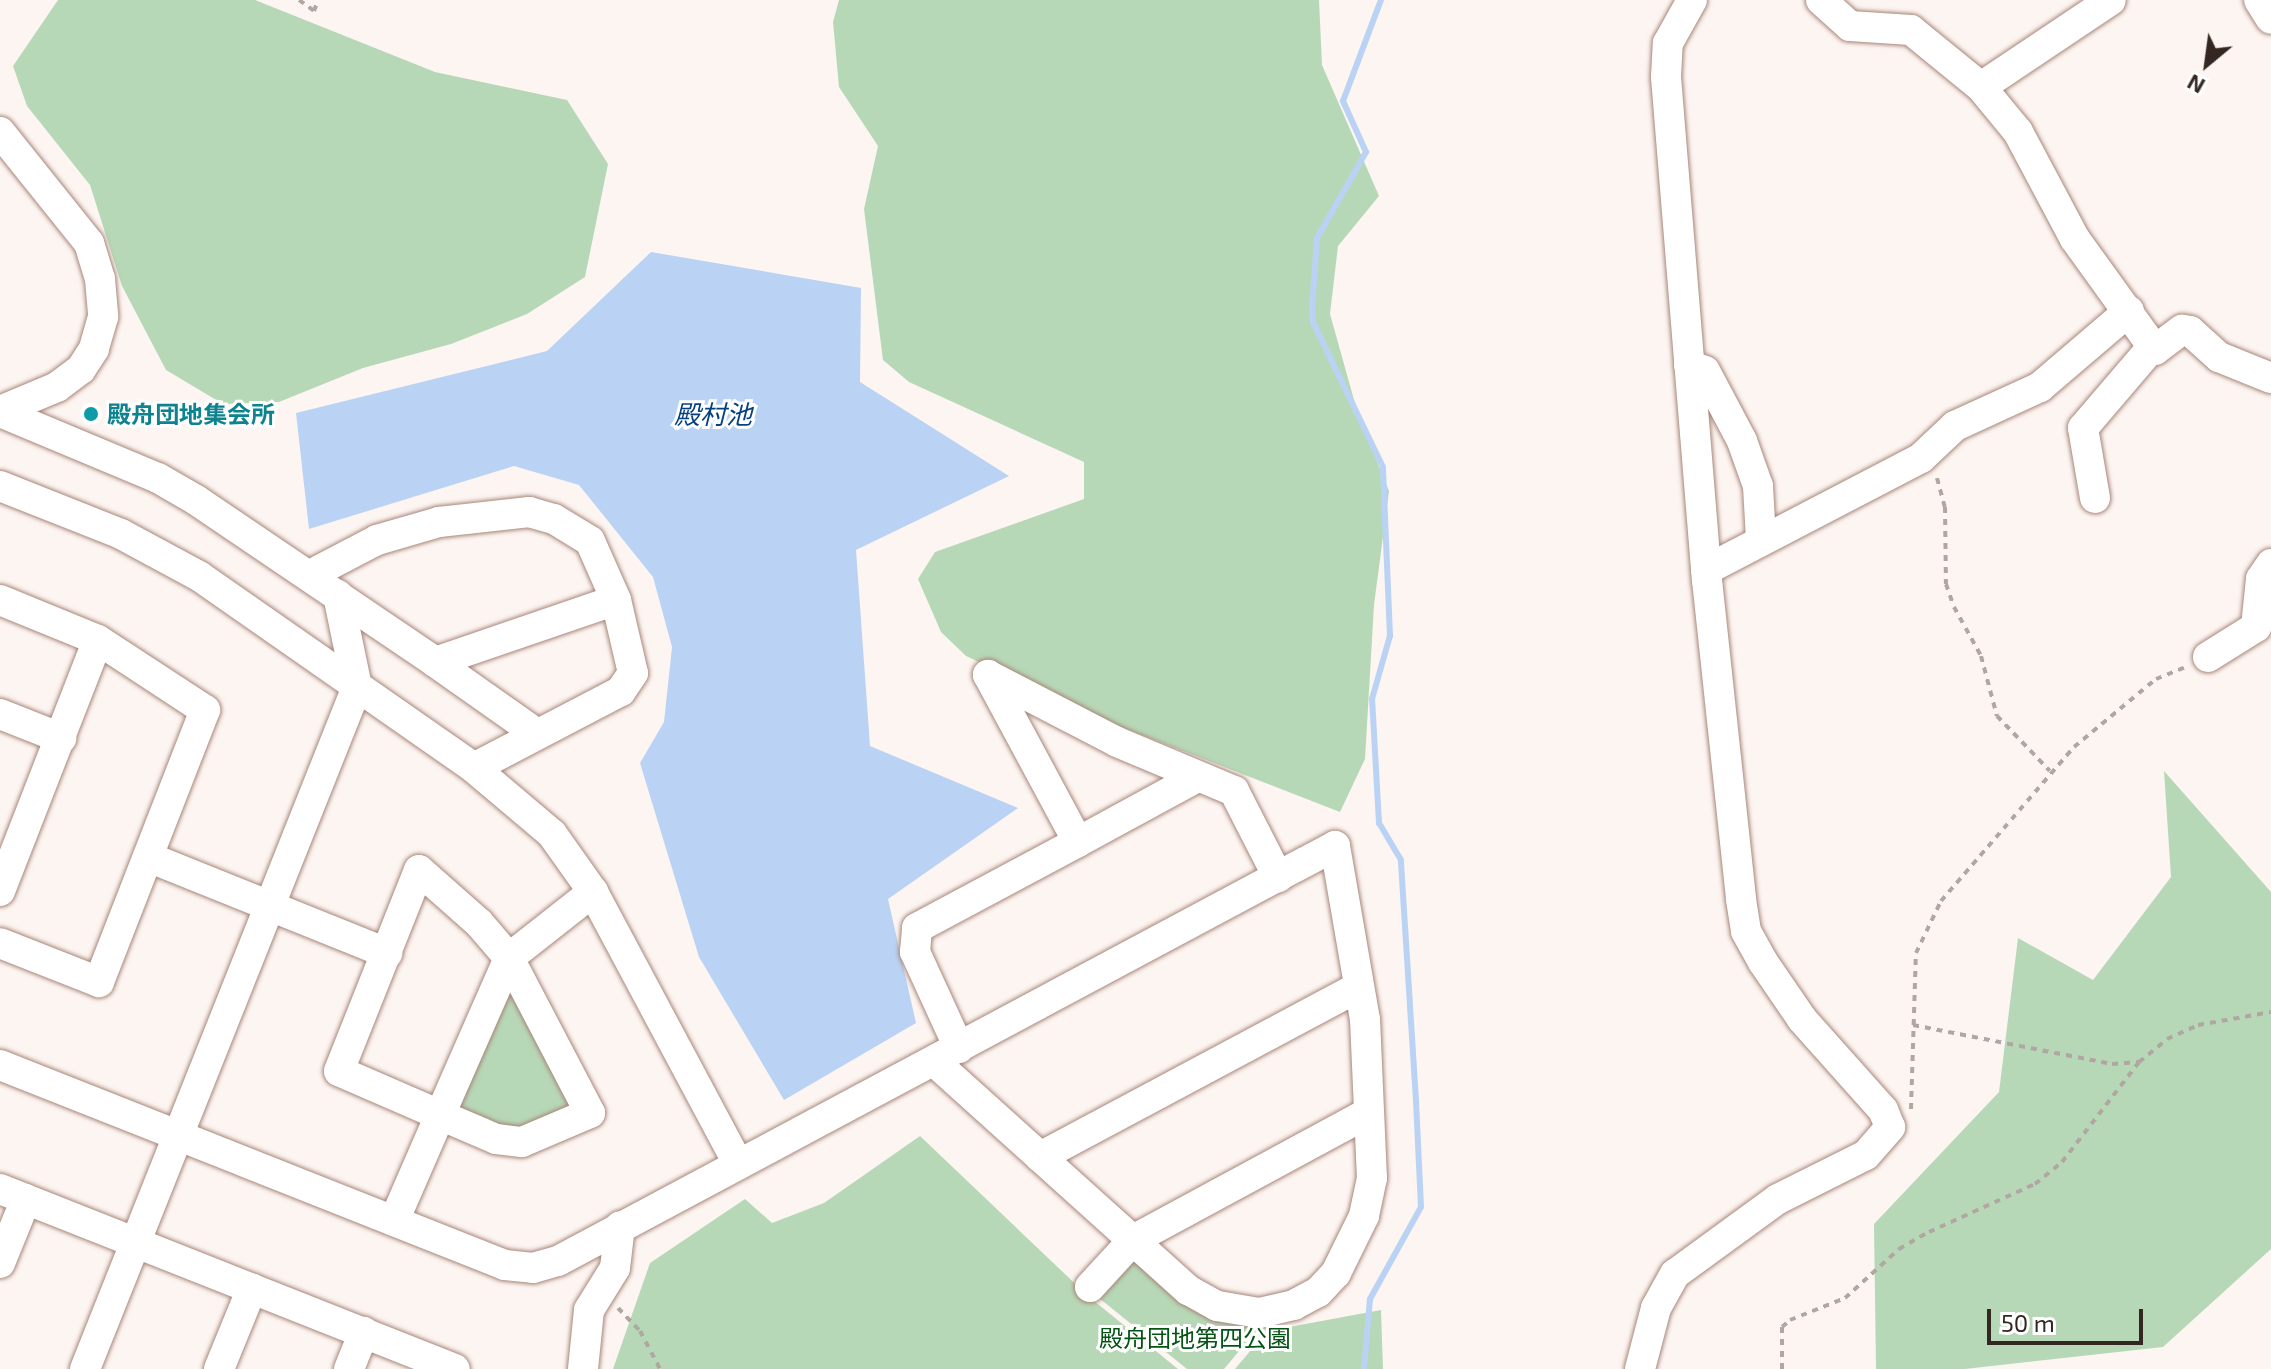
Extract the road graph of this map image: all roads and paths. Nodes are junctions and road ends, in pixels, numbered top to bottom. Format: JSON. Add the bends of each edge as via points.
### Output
{"nodes":[{"id":1,"x":299,"y":0,"type":"edge"},
{"id":2,"x":318,"y":0,"type":"edge"},
{"id":3,"x":1692,"y":0,"type":"edge"},
{"id":4,"x":1821,"y":0,"type":"edge"},
{"id":5,"x":2111,"y":0,"type":"edge"},
{"id":6,"x":2259,"y":0,"type":"edge"},
{"id":7,"x":2271,"y":19,"type":"edge"},
{"id":8,"x":1981,"y":87,"type":"junction"},
{"id":9,"x":0,"y":132,"type":"edge"},
{"id":10,"x":2129,"y":311,"type":"junction"},
{"id":11,"x":2153,"y":346,"type":"junction"},
{"id":12,"x":1689,"y":365,"type":"junction"},
{"id":13,"x":2271,"y":378,"type":"edge"},
{"id":14,"x":0,"y":412,"type":"edge"},
{"id":15,"x":1931,"y":449,"type":"junction"},
{"id":16,"x":0,"y":486,"type":"edge"},
{"id":17,"x":2095,"y":498,"type":"dead end"},
{"id":18,"x":1761,"y":540,"type":"junction"},
{"id":19,"x":2271,"y":564,"type":"edge"},
{"id":20,"x":1706,"y":570,"type":"junction"},
{"id":21,"x":310,"y":575,"type":"junction"},
{"id":22,"x":338,"y":595,"type":"junction"},
{"id":23,"x":0,"y":600,"type":"edge"},
{"id":24,"x":616,"y":600,"type":"junction"},
{"id":25,"x":98,"y":640,"type":"junction"},
{"id":26,"x":2208,"y":657,"type":"joint"},
{"id":27,"x":435,"y":662,"type":"junction"},
{"id":28,"x":357,"y":687,"type":"junction"},
{"id":29,"x":0,"y":714,"type":"edge"},
{"id":30,"x":537,"y":734,"type":"junction"},
{"id":31,"x":61,"y":738,"type":"junction"},
{"id":32,"x":474,"y":768,"type":"junction"},
{"id":33,"x":2050,"y":771,"type":"junction"},
{"id":34,"x":1197,"y":777,"type":"junction"},
{"id":35,"x":11,"y":832,"type":"edge"},
{"id":36,"x":1078,"y":842,"type":"junction"},
{"id":37,"x":148,"y":857,"type":"junction"},
{"id":38,"x":1278,"y":877,"type":"junction"},
{"id":39,"x":0,"y":891,"type":"edge"},
{"id":40,"x":593,"y":892,"type":"junction"},
{"id":41,"x":271,"y":907,"type":"junction"},
{"id":42,"x":0,"y":943,"type":"edge"},
{"id":43,"x":387,"y":953,"type":"junction"},
{"id":44,"x":509,"y":958,"type":"junction"},
{"id":45,"x":1359,"y":987,"type":"junction"},
{"id":46,"x":2271,"y":1012,"type":"edge"},
{"id":47,"x":1913,"y":1025,"type":"junction"},
{"id":48,"x":946,"y":1054,"type":"junction"},
{"id":49,"x":2139,"y":1062,"type":"junction"},
{"id":50,"x":0,"y":1065,"type":"edge"},
{"id":51,"x":1368,"y":1113,"type":"junction"},
{"id":52,"x":440,"y":1115,"type":"junction"},
{"id":53,"x":1890,"y":1127,"type":"junction"},
{"id":54,"x":178,"y":1136,"type":"junction"},
{"id":55,"x":1040,"y":1157,"type":"junction"},
{"id":56,"x":738,"y":1163,"type":"junction"},
{"id":57,"x":13,"y":1194,"type":"edge"},
{"id":58,"x":394,"y":1221,"type":"junction"},
{"id":59,"x":620,"y":1226,"type":"junction"},
{"id":60,"x":1133,"y":1240,"type":"junction"},
{"id":61,"x":136,"y":1243,"type":"junction"},
{"id":62,"x":0,"y":1263,"type":"edge"},
{"id":63,"x":1090,"y":1287,"type":"dead end"},
{"id":64,"x":252,"y":1288,"type":"junction"},
{"id":65,"x":595,"y":1297,"type":"junction"},
{"id":66,"x":364,"y":1332,"type":"junction"},
{"id":67,"x":85,"y":1369,"type":"edge"},
{"id":68,"x":219,"y":1369,"type":"edge"},
{"id":69,"x":349,"y":1369,"type":"edge"},
{"id":70,"x":455,"y":1369,"type":"edge"},
{"id":71,"x":583,"y":1369,"type":"edge"},
{"id":72,"x":660,"y":1369,"type":"edge"},
{"id":73,"x":1640,"y":1369,"type":"edge"},
{"id":74,"x":1782,"y":1369,"type":"edge"}],
"edges":[{"from":1,"to":2,"type":"path","via":[[314,11]]},
{"from":3,"to":12,"type":"street","via":[[1674,29],[1666,68]]},
{"from":4,"to":8,"type":"street","via":[[1850,26],[1911,30]]},
{"from":5,"to":8,"type":"street"},
{"from":6,"to":7,"type":"street"},
{"from":8,"to":10,"type":"street","via":[[2018,132],[2075,239]]},
{"from":9,"to":14,"type":"street","via":[[89,243],[100,279],[103,317],[94,349],[81,369],[57,387]]},
{"from":10,"to":11,"type":"street"},
{"from":10,"to":15,"type":"street","via":[[2040,387],[1955,426]]},
{"from":11,"to":13,"type":"street","via":[[2155,350],[2182,330],[2190,331],[2219,357]]},
{"from":11,"to":17,"type":"street","via":[[2083,428]]},
{"from":12,"to":18,"type":"street","via":[[1705,371],[1742,441],[1760,497]]},
{"from":12,"to":20,"type":"street"},
{"from":14,"to":21,"type":"street","via":[[158,478]]},
{"from":15,"to":18,"type":"street"},
{"from":15,"to":33,"type":"path","via":[[1945,507],[1946,584],[1954,607],[1981,656],[1997,716]]},
{"from":16,"to":28,"type":"street","via":[[157,551]]},
{"from":18,"to":20,"type":"street","via":[[1715,570]]},
{"from":19,"to":26,"type":"street","via":[[2261,579],[2256,627]]},
{"from":20,"to":53,"type":"street","via":[[1746,931],[1802,1019],[1883,1110]]},
{"from":21,"to":22,"type":"street"},
{"from":21,"to":24,"type":"street","via":[[389,537],[439,522],[529,512],[554,519],[590,541]]},
{"from":22,"to":27,"type":"street"},
{"from":22,"to":28,"type":"street"},
{"from":23,"to":25,"type":"street"},
{"from":24,"to":27,"type":"street"},
{"from":24,"to":30,"type":"street","via":[[634,660],[628,682]]},
{"from":25,"to":31,"type":"street"},
{"from":25,"to":37,"type":"street","via":[[205,710]]},
{"from":26,"to":33,"type":"path","via":[[2156,679]]},
{"from":27,"to":30,"type":"street"},
{"from":28,"to":32,"type":"street"},
{"from":28,"to":41,"type":"street"},
{"from":29,"to":31,"type":"street"},
{"from":30,"to":32,"type":"street"},
{"from":31,"to":35,"type":"street"},
{"from":32,"to":40,"type":"street","via":[[552,834]]},
{"from":33,"to":47,"type":"path","via":[[1941,901],[1925,928],[1916,953]]},
{"from":34,"to":36,"type":"street"},
{"from":34,"to":36,"type":"street","via":[[988,675]]},
{"from":34,"to":38,"type":"street","via":[[1234,791]]},
{"from":35,"to":39,"type":"street"},
{"from":36,"to":48,"type":"street","via":[[917,928],[915,952]]},
{"from":37,"to":41,"type":"street"},
{"from":37,"to":42,"type":"street","via":[[99,982]]},
{"from":38,"to":45,"type":"street","via":[[1335,846]]},
{"from":38,"to":48,"type":"street"},
{"from":40,"to":44,"type":"street"},
{"from":40,"to":56,"type":"street"},
{"from":41,"to":43,"type":"street"},
{"from":41,"to":54,"type":"street"},
{"from":43,"to":44,"type":"street","via":[[419,870],[479,923]]},
{"from":43,"to":52,"type":"street","via":[[339,1071]]},
{"from":44,"to":52,"type":"street"},
{"from":44,"to":52,"type":"street","via":[[590,1113],[522,1142],[496,1139]]},
{"from":45,"to":51,"type":"street"},
{"from":45,"to":55,"type":"street"},
{"from":46,"to":49,"type":"path","via":[[2198,1025],[2167,1039]]},
{"from":47,"to":49,"type":"path","via":[[2059,1056],[2112,1064]]},
{"from":47,"to":53,"type":"path","via":[[1910,1112],[1904,1127]]},
{"from":48,"to":55,"type":"street"},
{"from":48,"to":56,"type":"street"},
{"from":49,"to":74,"type":"path","via":[[2062,1162],[2035,1184],[1929,1232],[1899,1249],[1845,1298],[1790,1320],[1782,1327]]},
{"from":50,"to":54,"type":"street"},
{"from":51,"to":60,"type":"street"},
{"from":51,"to":60,"type":"street","via":[[1372,1178],[1364,1216],[1329,1282],[1294,1305],[1244,1314],[1217,1306],[1188,1290]]},
{"from":52,"to":58,"type":"street"},
{"from":53,"to":73,"type":"street","via":[[1866,1155],[1778,1199],[1675,1274],[1656,1308]]},
{"from":54,"to":58,"type":"street"},
{"from":54,"to":61,"type":"street"},
{"from":55,"to":60,"type":"street"},
{"from":56,"to":59,"type":"street"},
{"from":57,"to":61,"type":"street"},
{"from":57,"to":62,"type":"street"},
{"from":58,"to":59,"type":"street","via":[[505,1265],[533,1268],[558,1261]]},
{"from":59,"to":65,"type":"street","via":[[615,1268]]},
{"from":60,"to":63,"type":"street"},
{"from":61,"to":64,"type":"street"},
{"from":61,"to":67,"type":"street"},
{"from":64,"to":66,"type":"street"},
{"from":64,"to":68,"type":"street"},
{"from":65,"to":71,"type":"street"},
{"from":65,"to":72,"type":"path","via":[[623,1311]]},
{"from":66,"to":69,"type":"street"},
{"from":66,"to":70,"type":"street"}]}
